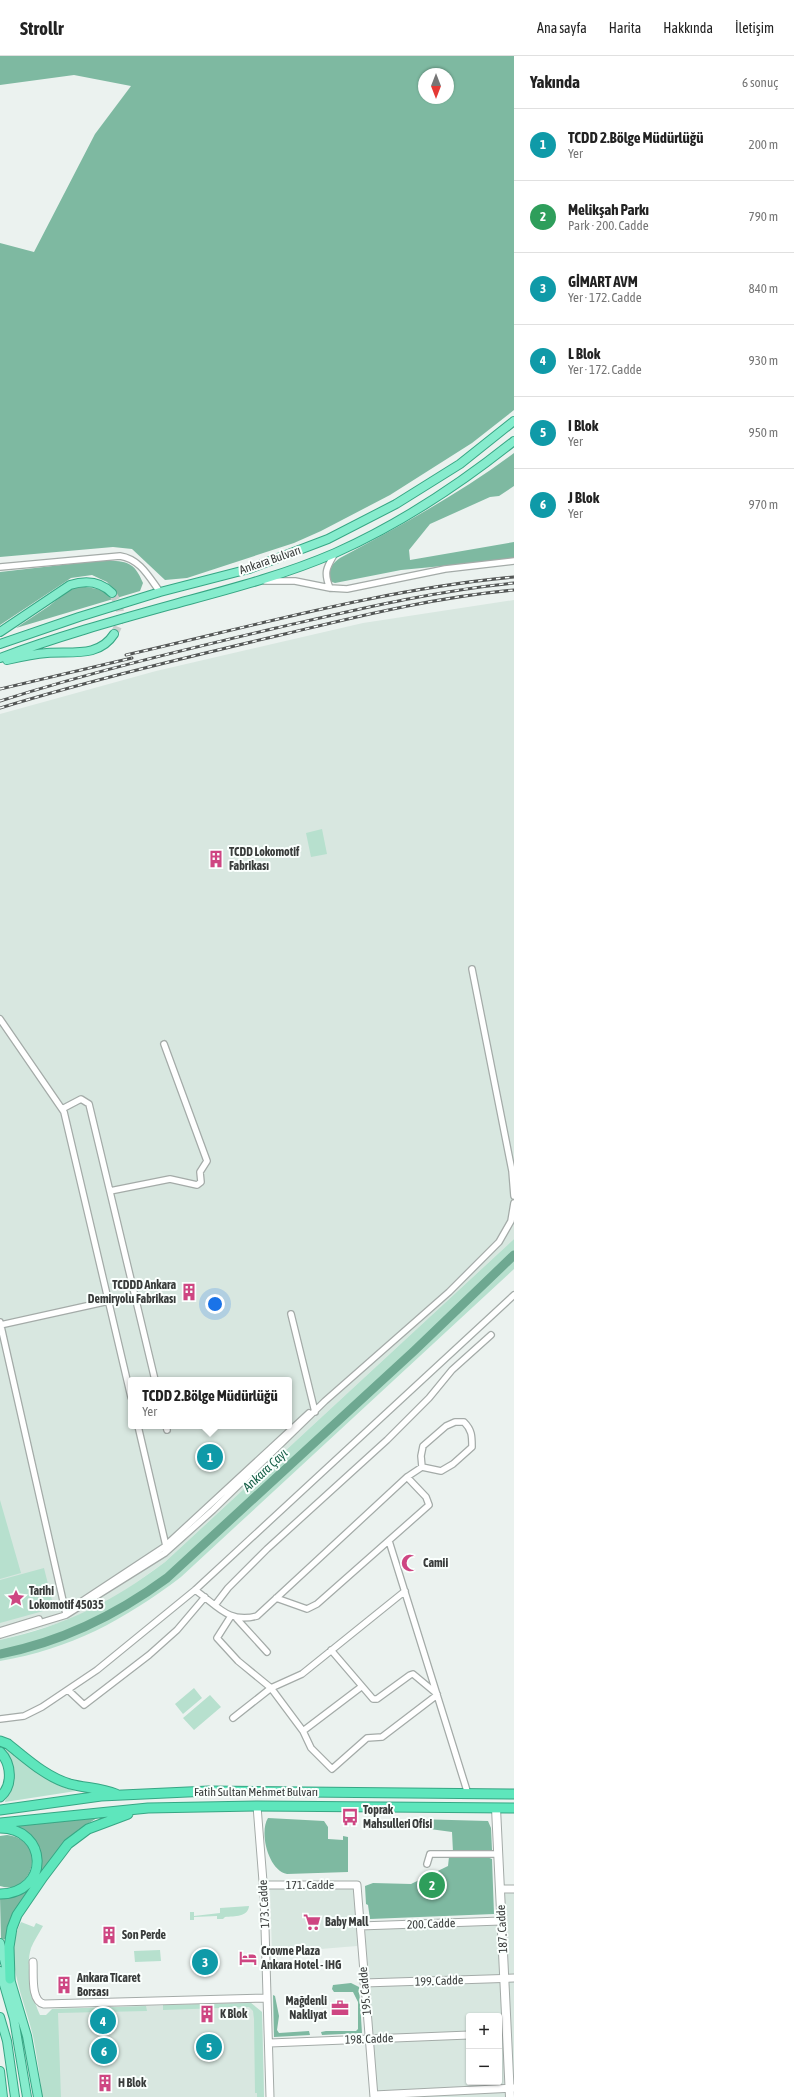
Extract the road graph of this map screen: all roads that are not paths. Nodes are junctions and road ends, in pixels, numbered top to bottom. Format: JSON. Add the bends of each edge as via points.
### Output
{"nodes":[{"id":1,"x":514,"y":421,"type":"edge"},
{"id":2,"x":514,"y":441,"type":"edge"},
{"id":3,"x":335,"y":553,"type":"junction"},
{"id":4,"x":514,"y":561,"type":"edge"},
{"id":5,"x":0,"y":568,"type":"edge"},
{"id":6,"x":261,"y":581,"type":"junction"},
{"id":7,"x":330,"y":588,"type":"junction"},
{"id":8,"x":160,"y":592,"type":"junction"},
{"id":9,"x":112,"y":593,"type":"tunnel mouth"},
{"id":10,"x":0,"y":632,"type":"edge"},
{"id":11,"x":114,"y":634,"type":"tunnel mouth"},
{"id":12,"x":0,"y":644,"type":"edge"},
{"id":13,"x":0,"y":658,"type":"edge"},
{"id":14,"x":0,"y":661,"type":"edge"},
{"id":15,"x":472,"y":969,"type":"dead end"},
{"id":16,"x":0,"y":1019,"type":"edge"},
{"id":17,"x":164,"y":1044,"type":"dead end"},
{"id":18,"x":62,"y":1109,"type":"junction"},
{"id":19,"x":110,"y":1191,"type":"junction"},
{"id":20,"x":514,"y":1196,"type":"edge"},
{"id":21,"x":514,"y":1203,"type":"edge"},
{"id":22,"x":514,"y":1295,"type":"edge"},
{"id":23,"x":109,"y":1301,"type":"junction"},
{"id":24,"x":291,"y":1314,"type":"dead end"},
{"id":25,"x":0,"y":1324,"type":"edge"},
{"id":26,"x":490,"y":1335,"type":"dead end"},
{"id":27,"x":154,"y":1377,"type":"edge"},
{"id":28,"x":128,"y":1384,"type":"edge"},
{"id":29,"x":314,"y":1411,"type":"junction"},
{"id":30,"x":139,"y":1429,"type":"edge"},
{"id":31,"x":422,"y":1467,"type":"junction"},
{"id":32,"x":407,"y":1477,"type":"junction"},
{"id":33,"x":389,"y":1541,"type":"junction"},
{"id":34,"x":167,"y":1548,"type":"junction"},
{"id":35,"x":195,"y":1590,"type":"junction"},
{"id":36,"x":405,"y":1591,"type":"junction"},
{"id":37,"x":206,"y":1597,"type":"junction"},
{"id":38,"x":276,"y":1598,"type":"junction"},
{"id":39,"x":215,"y":1605,"type":"junction"},
{"id":40,"x":66,"y":1613,"type":"junction"},
{"id":41,"x":234,"y":1617,"type":"junction"},
{"id":42,"x":0,"y":1631,"type":"edge"},
{"id":43,"x":0,"y":1635,"type":"edge"},
{"id":44,"x":331,"y":1650,"type":"junction"},
{"id":45,"x":267,"y":1652,"type":"dead end"},
{"id":46,"x":361,"y":1687,"type":"junction"},
{"id":47,"x":271,"y":1688,"type":"junction"},
{"id":48,"x":68,"y":1690,"type":"junction"},
{"id":49,"x":437,"y":1695,"type":"junction"},
{"id":50,"x":233,"y":1718,"type":"dead end"},
{"id":51,"x":0,"y":1719,"type":"edge"},
{"id":52,"x":303,"y":1731,"type":"junction"},
{"id":53,"x":0,"y":1741,"type":"edge"},
{"id":54,"x":0,"y":1752,"type":"edge"},
{"id":55,"x":468,"y":1794,"type":"junction"},
{"id":56,"x":514,"y":1794,"type":"edge"},
{"id":57,"x":119,"y":1795,"type":"junction"},
{"id":58,"x":0,"y":1798,"type":"edge"},
{"id":59,"x":257,"y":1806,"type":"junction"},
{"id":60,"x":148,"y":1808,"type":"junction"},
{"id":61,"x":496,"y":1808,"type":"junction"},
{"id":62,"x":514,"y":1808,"type":"edge"},
{"id":63,"x":0,"y":1810,"type":"edge"},
{"id":64,"x":0,"y":1823,"type":"edge"},
{"id":65,"x":0,"y":1828,"type":"edge"},
{"id":66,"x":498,"y":1854,"type":"junction"},
{"id":67,"x":427,"y":1864,"type":"dead end"},
{"id":68,"x":263,"y":1884,"type":"junction"},
{"id":69,"x":357,"y":1885,"type":"joint"},
{"id":70,"x":500,"y":1889,"type":"junction"},
{"id":71,"x":514,"y":1889,"type":"edge"},
{"id":72,"x":0,"y":1894,"type":"edge"},
{"id":73,"x":501,"y":1921,"type":"junction"},
{"id":74,"x":360,"y":1926,"type":"junction"},
{"id":75,"x":0,"y":1944,"type":"edge"},
{"id":76,"x":33,"y":1962,"type":"dead end"},
{"id":77,"x":4,"y":1976,"type":"edge"},
{"id":78,"x":514,"y":1978,"type":"edge"},
{"id":79,"x":504,"y":1979,"type":"junction"},
{"id":80,"x":364,"y":1983,"type":"junction"},
{"id":81,"x":10,"y":1994,"type":"junction"},
{"id":82,"x":267,"y":1998,"type":"junction"},
{"id":83,"x":0,"y":2019,"type":"edge"},
{"id":84,"x":14,"y":2019,"type":"junction"},
{"id":85,"x":23,"y":2025,"type":"junction"},
{"id":86,"x":503,"y":2033,"type":"edge"},
{"id":87,"x":466,"y":2035,"type":"edge"},
{"id":88,"x":368,"y":2039,"type":"junction"},
{"id":89,"x":270,"y":2043,"type":"junction"},
{"id":90,"x":0,"y":2071,"type":"edge"},
{"id":91,"x":511,"y":2091,"type":"edge"},
{"id":92,"x":374,"y":2096,"type":"edge"},
{"id":93,"x":3,"y":2097,"type":"edge"},
{"id":94,"x":15,"y":2097,"type":"edge"},
{"id":95,"x":27,"y":2097,"type":"edge"},
{"id":96,"x":38,"y":2097,"type":"edge"},
{"id":97,"x":270,"y":2097,"type":"edge"}],
"edges":[{"from":1,"to":8,"type":"main road","name":"Ankara Bulvarı","via":[[460,464],[396,504],[328,539],[249,569]]},
{"from":2,"to":3,"type":"main road","name":"Ankara Bulvarı","via":[[470,476],[410,514]]},
{"from":3,"to":6,"type":"main road","name":"Ankara Bulvarı"},
{"from":3,"to":7,"type":"street","via":[[327,567],[325,578]]},
{"from":4,"to":7,"type":"street","via":[[444,569],[346,589]]},
{"from":5,"to":8,"type":"street","via":[[128,557],[145,570]]},
{"from":6,"to":7,"type":"street","via":[[294,581]]},
{"from":6,"to":13,"type":"main road","name":"Ankara Bulvarı","via":[[91,627]]},
{"from":8,"to":12,"type":"main road","name":"Ankara Bulvarı"},
{"from":9,"to":10,"type":"main road","via":[[95,583],[80,582],[70,585]]},
{"from":11,"to":14,"type":"main road","via":[[109,642],[95,650],[34,655]]},
{"from":15,"to":20,"type":"street","via":[[512,1171]]},
{"from":16,"to":18,"type":"street"},
{"from":17,"to":19,"type":"street","via":[[207,1161],[200,1172],[201,1182],[197,1185],[170,1180]]},
{"from":18,"to":19,"type":"street","via":[[81,1099],[89,1104]]},
{"from":18,"to":23,"type":"street"},
{"from":19,"to":27,"type":"street"},
{"from":21,"to":29,"type":"street","via":[[511,1222],[499,1242],[449,1292]]},
{"from":22,"to":35,"type":"street"},
{"from":23,"to":25,"type":"street"},
{"from":23,"to":28,"type":"street"},
{"from":24,"to":29,"type":"street"},
{"from":25,"to":40,"type":"street"},
{"from":26,"to":39,"type":"street","via":[[452,1370],[429,1398],[387,1440],[267,1549],[228,1588]]},
{"from":29,"to":34,"type":"street"},
{"from":30,"to":34,"type":"street"},
{"from":31,"to":31,"type":"street","via":[[441,1471],[453,1464],[472,1447],[473,1434],[469,1427],[464,1422],[446,1426],[423,1446]]},
{"from":31,"to":32,"type":"street"},
{"from":32,"to":33,"type":"street","via":[[426,1497],[429,1505]]},
{"from":32,"to":38,"type":"street"},
{"from":33,"to":36,"type":"street"},
{"from":33,"to":38,"type":"street","via":[[307,1609]]},
{"from":34,"to":40,"type":"street"},
{"from":35,"to":37,"type":"street"},
{"from":35,"to":48,"type":"street","via":[[97,1670]]},
{"from":36,"to":44,"type":"street"},
{"from":36,"to":49,"type":"street"},
{"from":37,"to":39,"type":"street"},
{"from":37,"to":48,"type":"street","via":[[177,1630],[149,1655],[84,1705]]},
{"from":38,"to":41,"type":"street","via":[[257,1616]]},
{"from":39,"to":41,"type":"street"},
{"from":40,"to":42,"type":"street"},
{"from":40,"to":43,"type":"street"},
{"from":41,"to":45,"type":"street"},
{"from":41,"to":47,"type":"street","via":[[217,1638],[238,1661]]},
{"from":44,"to":46,"type":"street"},
{"from":44,"to":47,"type":"street","via":[[302,1674]]},
{"from":46,"to":49,"type":"street","via":[[369,1697],[377,1699],[413,1674]]},
{"from":46,"to":52,"type":"street"},
{"from":47,"to":50,"type":"street"},
{"from":47,"to":52,"type":"street"},
{"from":48,"to":51,"type":"street","via":[[24,1716]]},
{"from":49,"to":52,"type":"street","via":[[382,1737],[367,1738],[332,1768],[311,1748]]},
{"from":49,"to":55,"type":"street"},
{"from":53,"to":57,"type":"highway","via":[[8,1744],[49,1776],[70,1784]]},
{"from":54,"to":58,"type":"highway","via":[[10,1776]]},
{"from":55,"to":56,"type":"highway","name":"Fatih Sultan Mehmet Bulvarı"},
{"from":55,"to":57,"type":"highway","name":"Fatih Sultan Mehmet Bulvarı","via":[[209,1791]]},
{"from":57,"to":63,"type":"highway","name":"Fatih Sultan Mehmet Bulvarı","via":[[46,1802]]},
{"from":59,"to":60,"type":"highway","name":"Fatih Sultan Mehmet Bulvarı"},
{"from":59,"to":61,"type":"highway","name":"Fatih Sultan Mehmet Bulvarı"},
{"from":59,"to":68,"type":"street","name":"173. Cadde"},
{"from":60,"to":64,"type":"highway","name":"Fatih Sultan Mehmet Bulvarı"},
{"from":60,"to":77,"type":"highway","via":[[100,1823],[68,1844],[14,1921]]},
{"from":61,"to":62,"type":"highway","name":"Fatih Sultan Mehmet Bulvarı"},
{"from":61,"to":66,"type":"main road","name":"187. Cadde"},
{"from":65,"to":72,"type":"highway","via":[[17,1831],[29,1839],[36,1850],[38,1863],[33,1878],[25,1888]]},
{"from":66,"to":67,"type":"street","via":[[430,1854]]},
{"from":66,"to":70,"type":"main road","name":"187. Cadde"},
{"from":68,"to":69,"type":"street","name":"171. Cadde"},
{"from":68,"to":82,"type":"street","name":"173. Cadde"},
{"from":69,"to":74,"type":"street","name":"195. Cadde"},
{"from":70,"to":71,"type":"street"},
{"from":70,"to":73,"type":"main road","name":"187. Cadde"},
{"from":73,"to":74,"type":"street","name":"200. Cadde"},
{"from":73,"to":79,"type":"main road","name":"187. Cadde"},
{"from":74,"to":80,"type":"street","name":"195. Cadde"},
{"from":75,"to":77,"type":"main road"},
{"from":76,"to":82,"type":"street","via":[[35,1996],[44,2004]]},
{"from":77,"to":81,"type":"main road"},
{"from":77,"to":84,"type":"main road"},
{"from":77,"to":85,"type":"main road"},
{"from":78,"to":79,"type":"street","name":"199. Cadde"},
{"from":79,"to":80,"type":"street","name":"199. Cadde"},
{"from":79,"to":86,"type":"main road","name":"187. Cadde"},
{"from":80,"to":88,"type":"street","name":"195. Cadde"},
{"from":81,"to":84,"type":"main road"},
{"from":81,"to":85,"type":"main road"},
{"from":82,"to":89,"type":"street","name":"173. Cadde"},
{"from":83,"to":94,"type":"main road","via":[[7,2041]]},
{"from":84,"to":95,"type":"main road"},
{"from":85,"to":96,"type":"main road","via":[[28,2036]]},
{"from":86,"to":91,"type":"main road","name":"187. Cadde"},
{"from":87,"to":88,"type":"street","name":"198. Cadde"},
{"from":88,"to":89,"type":"street","name":"198. Cadde"},
{"from":88,"to":92,"type":"street","name":"195. Cadde"},
{"from":89,"to":97,"type":"street","name":"173. Cadde"},
{"from":90,"to":93,"type":"main road"},
{"from":91,"to":92,"type":"street"}]}
